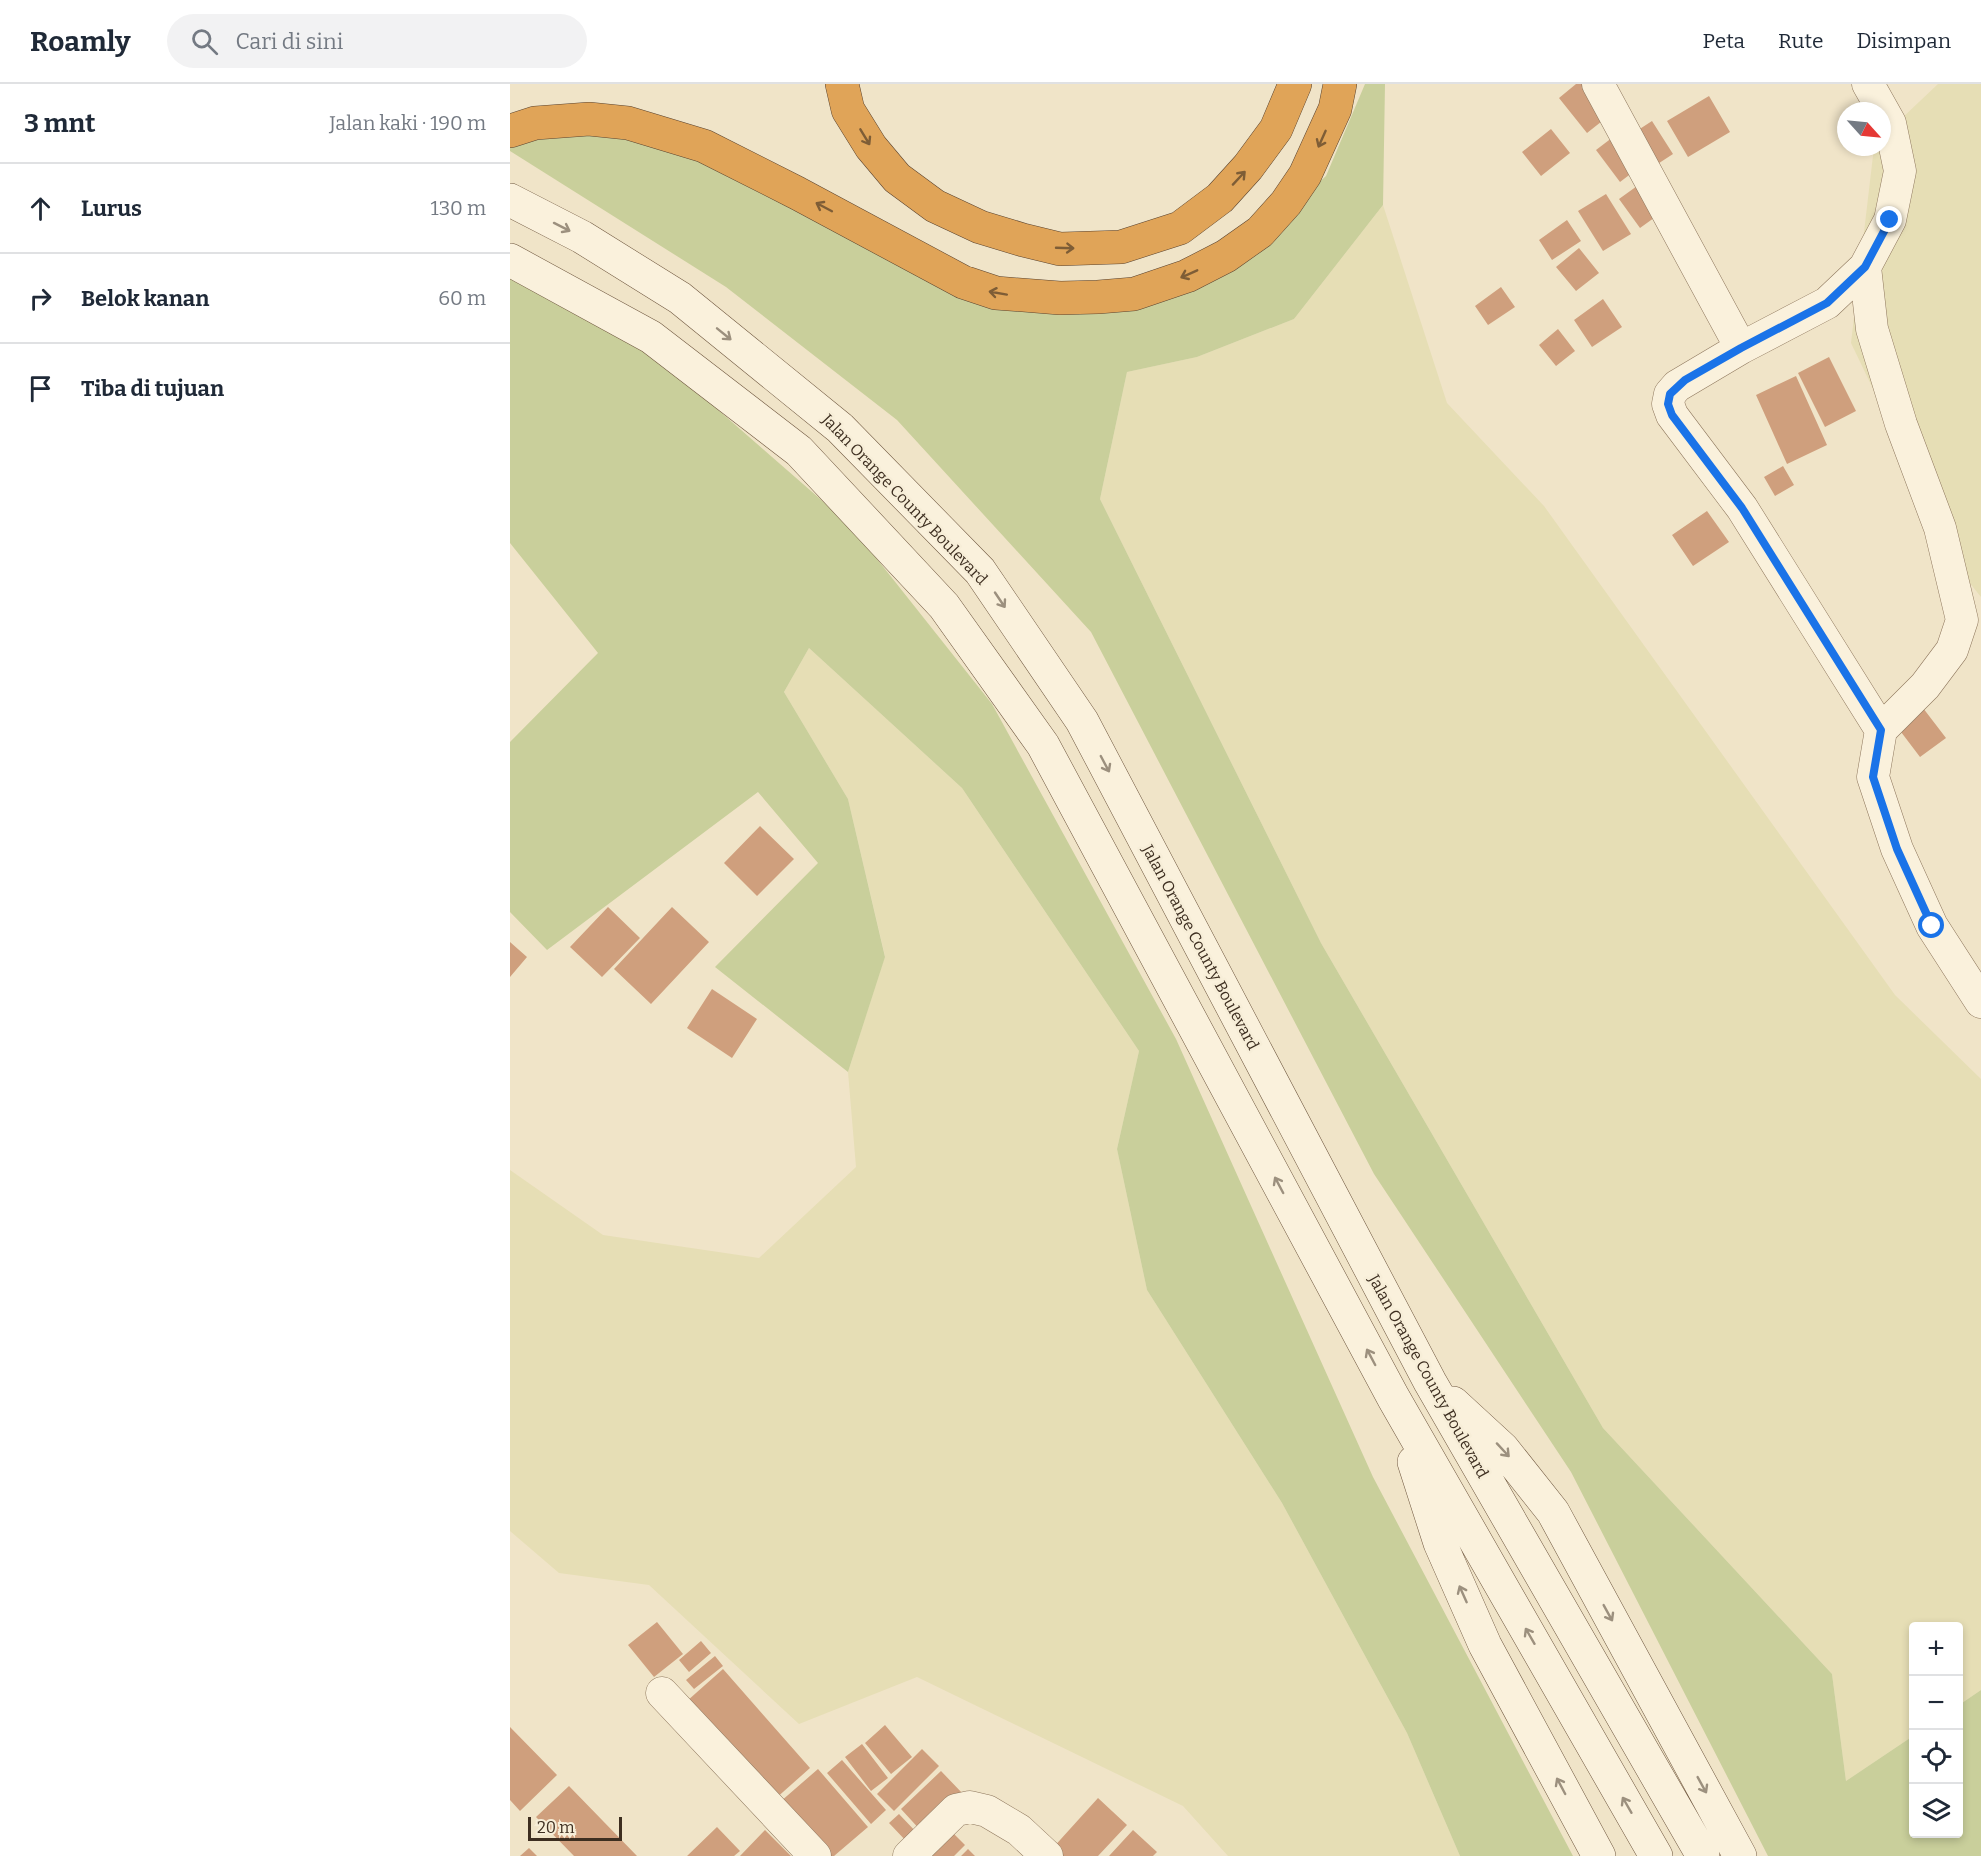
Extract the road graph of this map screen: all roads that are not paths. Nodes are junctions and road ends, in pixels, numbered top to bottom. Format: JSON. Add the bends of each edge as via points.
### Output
{"nodes":[{"id":1,"x":842,"y":84,"type":"edge"},
{"id":2,"x":1295,"y":84,"type":"edge"},
{"id":3,"x":1340,"y":84,"type":"edge"},
{"id":4,"x":1598,"y":84,"type":"edge"},
{"id":5,"x":1868,"y":84,"type":"edge"},
{"id":6,"x":510,"y":131,"type":"edge"},
{"id":7,"x":510,"y":200,"type":"edge"},
{"id":8,"x":510,"y":260,"type":"edge"},
{"id":9,"x":1865,"y":267,"type":"junction"},
{"id":10,"x":1741,"y":348,"type":"junction"},
{"id":11,"x":1881,"y":730,"type":"junction"},
{"id":12,"x":1981,"y":1002,"type":"edge"},
{"id":13,"x":1430,"y":1382,"type":"junction"},
{"id":14,"x":1393,"y":1397,"type":"junction"},
{"id":15,"x":663,"y":1694,"type":"dead end"},
{"id":16,"x":816,"y":1856,"type":"edge"},
{"id":17,"x":909,"y":1856,"type":"edge"},
{"id":18,"x":1047,"y":1856,"type":"edge"},
{"id":19,"x":1599,"y":1856,"type":"edge"},
{"id":20,"x":1656,"y":1856,"type":"edge"},
{"id":21,"x":1703,"y":1856,"type":"edge"},
{"id":22,"x":1740,"y":1856,"type":"edge"}],
"edges":[{"from":1,"to":2,"type":"highway","one_way":true,"via":[[848,110],[870,147],[897,178],[935,206],[980,227],[1060,249],[1121,247],[1180,228],[1220,198],[1248,167],[1276,129]]},
{"from":3,"to":6,"type":"highway","one_way":true,"via":[[1335,109],[1305,175],[1260,232],[1226,256],[1187,276],[1134,294],[1098,297],[996,293],[963,282],[704,146],[628,123],[588,119],[535,123]]},
{"from":4,"to":10,"type":"street"},
{"from":5,"to":9,"type":"street","via":[[1890,123],[1900,171],[1890,220]]},
{"from":7,"to":13,"type":"main road","name":"Jalan Orange County Boulevard","one_way":true,"via":[[582,237],[680,298],[840,428],[980,571],[1082,722]]},
{"from":14,"to":8,"type":"main road","one_way":true,"via":[[1042,745],[944,606],[799,451],[651,337]]},
{"from":9,"to":10,"type":"street","via":[[1827,303]]},
{"from":9,"to":11,"type":"street","via":[[1872,329],[1940,528],[1962,620],[1953,650],[1925,686]]},
{"from":10,"to":11,"type":"street","via":[[1677,386],[1668,404],[1672,415],[1742,508]]},
{"from":11,"to":12,"type":"street","via":[[1873,777],[1897,849],[1932,926]]},
{"from":13,"to":21,"type":"main road","name":"Jalan Orange County Boulevard"},
{"from":13,"to":22,"type":"main road","one_way":true,"via":[[1503,1449],[1553,1512]]},
{"from":19,"to":14,"type":"main road","one_way":true,"via":[[1485,1645],[1440,1543]]},
{"from":20,"to":14,"type":"main road","one_way":true},
{"from":15,"to":16,"type":"street"},
{"from":17,"to":18,"type":"street","via":[[956,1810],[970,1807],[987,1811],[1019,1830]]}]}
